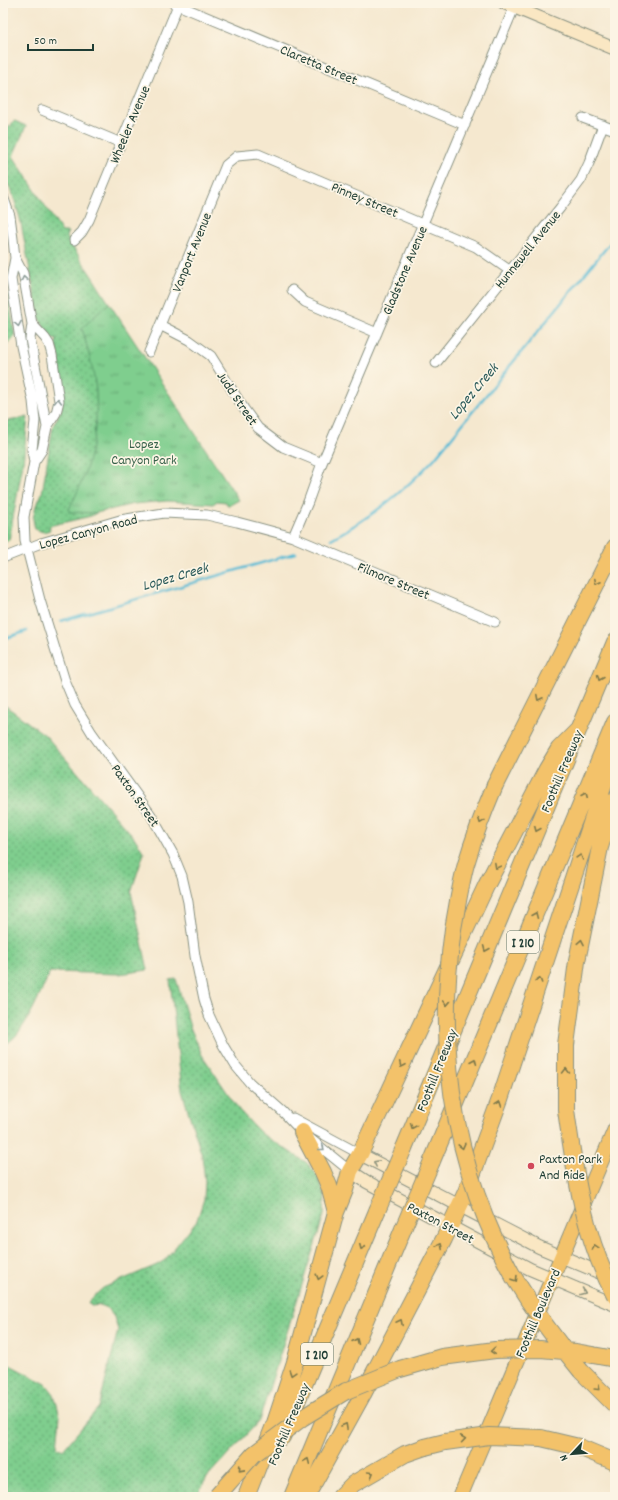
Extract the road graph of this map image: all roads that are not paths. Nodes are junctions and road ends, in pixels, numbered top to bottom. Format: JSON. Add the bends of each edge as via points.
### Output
{"nodes":[{"id":1,"x":176,"y":4,"type":"edge"},
{"id":2,"x":511,"y":5,"type":"edge"},
{"id":3,"x":615,"y":49,"type":"edge"},
{"id":4,"x":42,"y":110,"type":"dead end"},
{"id":5,"x":583,"y":118,"type":"dead end"},
{"id":6,"x":465,"y":125,"type":"junction"},
{"id":7,"x":603,"y":125,"type":"junction"},
{"id":8,"x":615,"y":130,"type":"edge"},
{"id":9,"x":121,"y":143,"type":"junction"},
{"id":10,"x":237,"y":156,"type":"joint"},
{"id":11,"x":3,"y":196,"type":"edge"},
{"id":12,"x":423,"y":224,"type":"junction"},
{"id":13,"x":74,"y":240,"type":"dead end"},
{"id":14,"x":15,"y":258,"type":"junction"},
{"id":15,"x":509,"y":270,"type":"junction"},
{"id":16,"x":292,"y":290,"type":"dead end"},
{"id":17,"x":32,"y":324,"type":"junction"},
{"id":18,"x":160,"y":325,"type":"junction"},
{"id":19,"x":377,"y":333,"type":"junction"},
{"id":20,"x":149,"y":352,"type":"dead end"},
{"id":21,"x":436,"y":363,"type":"dead end"},
{"id":22,"x":47,"y":427,"type":"junction"},
{"id":23,"x":34,"y":462,"type":"junction"},
{"id":24,"x":322,"y":463,"type":"junction"},
{"id":25,"x":293,"y":537,"type":"junction"},
{"id":26,"x":615,"y":547,"type":"edge"},
{"id":27,"x":27,"y":548,"type":"junction"},
{"id":28,"x":3,"y":558,"type":"edge"},
{"id":29,"x":495,"y":622,"type":"dead end"},
{"id":30,"x":615,"y":642,"type":"edge"},
{"id":31,"x":615,"y":722,"type":"edge"},
{"id":32,"x":579,"y":729,"type":"junction"},
{"id":33,"x":615,"y":751,"type":"edge"},
{"id":34,"x":615,"y":800,"type":"edge"},
{"id":35,"x":283,"y":1112,"type":"junction"},
{"id":36,"x":615,"y":1129,"type":"edge"},
{"id":37,"x":302,"y":1132,"type":"junction"},
{"id":38,"x":360,"y":1154,"type":"junction"},
{"id":39,"x":350,"y":1171,"type":"junction"},
{"id":40,"x":460,"y":1205,"type":"junction"},
{"id":41,"x":336,"y":1212,"type":"junction"},
{"id":42,"x":450,"y":1227,"type":"junction"},
{"id":43,"x":561,"y":1256,"type":"junction"},
{"id":44,"x":552,"y":1278,"type":"junction"},
{"id":45,"x":615,"y":1279,"type":"edge"},
{"id":46,"x":615,"y":1296,"type":"edge"},
{"id":47,"x":615,"y":1305,"type":"edge"},
{"id":48,"x":615,"y":1358,"type":"edge"},
{"id":49,"x":615,"y":1405,"type":"edge"},
{"id":50,"x":615,"y":1462,"type":"edge"},
{"id":51,"x":217,"y":1496,"type":"edge"},
{"id":52,"x":246,"y":1497,"type":"edge"},
{"id":53,"x":257,"y":1497,"type":"edge"},
{"id":54,"x":292,"y":1497,"type":"edge"},
{"id":55,"x":306,"y":1497,"type":"edge"},
{"id":56,"x":340,"y":1497,"type":"edge"},
{"id":57,"x":460,"y":1497,"type":"edge"}],
"edges":[{"from":1,"to":6,"type":"street","name":"Claretta Street"},
{"from":1,"to":9,"type":"street","name":"Wheeler Avenue"},
{"from":2,"to":3,"type":"street"},
{"from":2,"to":6,"type":"street","name":"Gladstone Avenue"},
{"from":4,"to":9,"type":"street"},
{"from":5,"to":7,"type":"street"},
{"from":6,"to":12,"type":"street","name":"Gladstone Avenue"},
{"from":7,"to":8,"type":"street"},
{"from":7,"to":15,"type":"street","name":"Hunnewell Avenue","via":[[581,180]]},
{"from":9,"to":13,"type":"street","name":"Wheeler Avenue","via":[[89,220]]},
{"from":10,"to":12,"type":"street","name":"Pinney Street","via":[[258,154]]},
{"from":10,"to":18,"type":"street","name":"Vanport Avenue","via":[[226,165]]},
{"from":11,"to":14,"type":"street","via":[[10,216]]},
{"from":12,"to":15,"type":"street","name":"Pinney Street","via":[[476,247]]},
{"from":12,"to":19,"type":"street","name":"Gladstone Avenue"},
{"from":17,"to":14,"type":"street","one_way":true,"via":[[22,273]]},
{"from":14,"to":23,"type":"street","one_way":true,"via":[[11,279],[34,413]]},
{"from":15,"to":21,"type":"street","name":"Hunnewell Avenue"},
{"from":16,"to":19,"type":"street","via":[[305,302]]},
{"from":17,"to":22,"type":"street","via":[[30,339]]},
{"from":22,"to":17,"type":"street","one_way":true,"via":[[56,413],[59,401],[49,344]]},
{"from":18,"to":20,"type":"street","name":"Vanport Avenue"},
{"from":18,"to":24,"type":"street","name":"Judd Street","via":[[189,340],[210,356],[258,428],[283,447]]},
{"from":19,"to":24,"type":"street","name":"Gladstone Avenue"},
{"from":22,"to":23,"type":"street","via":[[42,450]]},
{"from":23,"to":27,"type":"street","name":"Paxton Street","via":[[24,517]]},
{"from":24,"to":25,"type":"street","name":"Gladstone Avenue"},
{"from":25,"to":27,"type":"street","name":"Lopez Canyon Road","via":[[213,517],[164,514],[139,516],[103,524]]},
{"from":25,"to":29,"type":"street","name":"Filmore Street"},
{"from":26,"to":49,"type":"highway","one_way":true,"bridge":true,"via":[[495,785],[479,826],[457,902],[450,950],[446,1022],[455,1120],[466,1162],[495,1241],[513,1276],[556,1340],[581,1371]]},
{"from":27,"to":28,"type":"street","name":"Lopez Canyon Road"},
{"from":27,"to":35,"type":"street","name":"Paxton Street","via":[[54,650],[75,705],[157,824],[182,876],[199,981],[216,1032],[242,1074]]},
{"from":30,"to":32,"type":"highway","name":"Foothill Freeway","number":"I 210","one_way":true},
{"from":54,"to":31,"type":"highway","number":"I 210","one_way":true,"bridge":true},
{"from":32,"to":38,"type":"highway","one_way":true,"via":[[559,749],[547,769],[486,886]]},
{"from":32,"to":53,"type":"highway","name":"Foothill Freeway","number":"I 210","one_way":true,"bridge":true},
{"from":40,"to":33,"type":"highway","one_way":true,"via":[[500,1100]]},
{"from":46,"to":34,"type":"highway","one_way":true,"bridge":true,"via":[[600,1264],[580,1199],[566,1110],[566,1045],[577,961],[600,847]]},
{"from":35,"to":37,"type":"street","name":"Paxton Street"},
{"from":35,"to":38,"type":"street","name":"Paxton Street"},
{"from":36,"to":43,"type":"main road","name":"Foothill Boulevard"},
{"from":37,"to":39,"type":"street","name":"Paxton Street","one_way":true},
{"from":37,"to":41,"type":"highway","via":[[323,1172]]},
{"from":38,"to":39,"type":"highway"},
{"from":40,"to":38,"type":"street","name":"Paxton Street","one_way":true},
{"from":39,"to":41,"type":"highway"},
{"from":39,"to":42,"type":"street","name":"Paxton Street"},
{"from":40,"to":42,"type":"highway"},
{"from":40,"to":43,"type":"street","name":"Paxton Street"},
{"from":41,"to":52,"type":"highway","one_way":true,"via":[[295,1362],[275,1423]]},
{"from":42,"to":44,"type":"street","name":"Paxton Street"},
{"from":55,"to":42,"type":"highway","one_way":true},
{"from":43,"to":44,"type":"main road","name":"Foothill Boulevard"},
{"from":43,"to":45,"type":"street","name":"Paxton Street"},
{"from":44,"to":47,"type":"street","name":"Paxton Street","one_way":true},
{"from":44,"to":57,"type":"main road","name":"Foothill Boulevard"},
{"from":48,"to":51,"type":"highway","one_way":true,"bridge":true,"via":[[576,1352],[495,1350],[442,1357],[400,1369],[346,1391],[302,1418],[254,1454]]},
{"from":56,"to":50,"type":"highway","one_way":true,"bridge":true,"via":[[353,1484],[404,1454],[445,1442],[489,1436],[541,1438],[579,1447]]}]}
